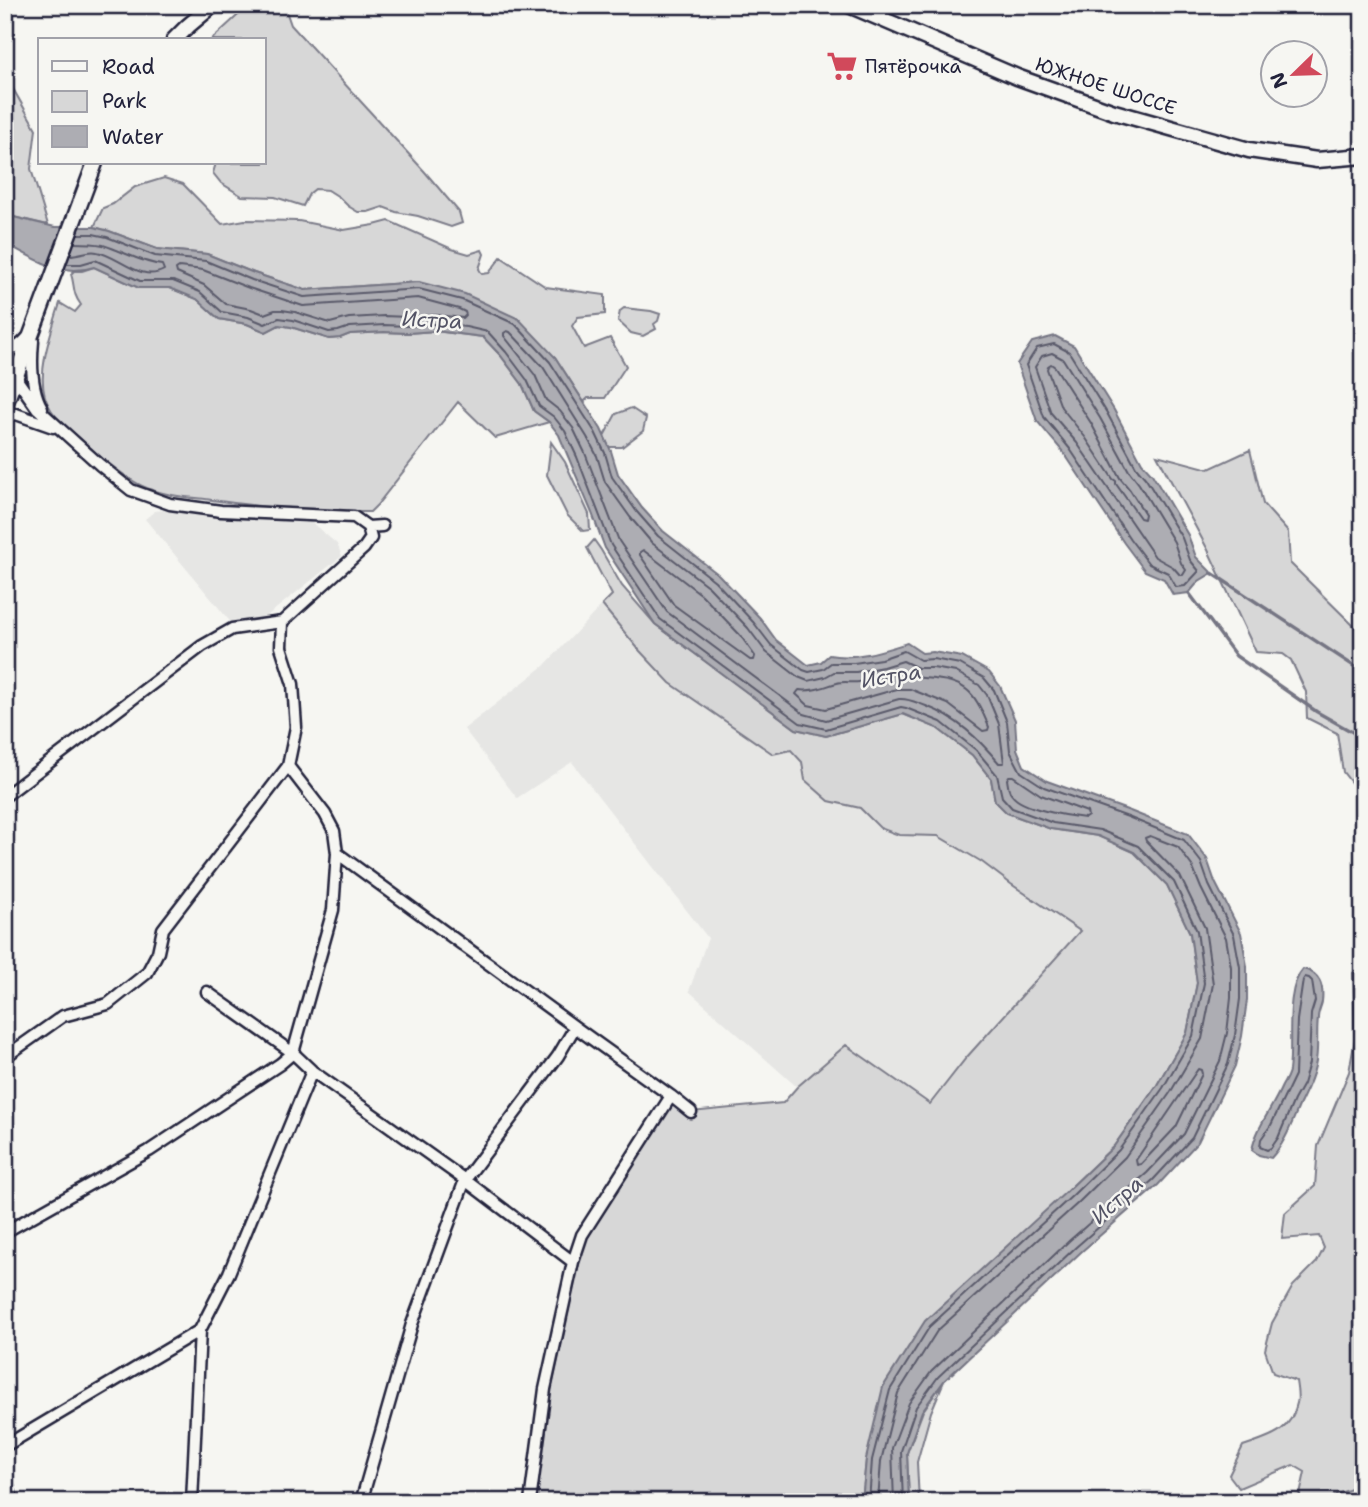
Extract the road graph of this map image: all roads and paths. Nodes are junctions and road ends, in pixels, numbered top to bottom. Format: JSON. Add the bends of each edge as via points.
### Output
{"nodes":[{"id":1,"x":213,"y":5,"type":"edge"},
{"id":2,"x":849,"y":5,"type":"edge"},
{"id":3,"x":176,"y":38,"type":"edge"},
{"id":4,"x":1363,"y":156,"type":"edge"},
{"id":5,"x":95,"y":164,"type":"edge"},
{"id":6,"x":35,"y":326,"type":"junction"},
{"id":7,"x":5,"y":349,"type":"edge"},
{"id":8,"x":5,"y":362,"type":"edge"},
{"id":9,"x":16,"y":378,"type":"junction"},
{"id":10,"x":5,"y":405,"type":"edge"},
{"id":11,"x":5,"y":416,"type":"edge"},
{"id":12,"x":60,"y":429,"type":"junction"},
{"id":13,"x":382,"y":526,"type":"dead end"},
{"id":14,"x":368,"y":527,"type":"junction"},
{"id":15,"x":282,"y":622,"type":"junction"},
{"id":16,"x":288,"y":766,"type":"junction"},
{"id":17,"x":5,"y":796,"type":"edge"},
{"id":18,"x":337,"y":853,"type":"junction"},
{"id":19,"x":207,"y":992,"type":"dead end"},
{"id":20,"x":575,"y":1027,"type":"junction"},
{"id":21,"x":293,"y":1053,"type":"junction"},
{"id":22,"x":5,"y":1057,"type":"edge"},
{"id":23,"x":312,"y":1071,"type":"junction"},
{"id":24,"x":671,"y":1096,"type":"junction"},
{"id":25,"x":691,"y":1112,"type":"dead end"},
{"id":26,"x":465,"y":1181,"type":"junction"},
{"id":27,"x":5,"y":1233,"type":"edge"},
{"id":28,"x":573,"y":1262,"type":"junction"},
{"id":29,"x":200,"y":1329,"type":"junction"},
{"id":30,"x":5,"y":1446,"type":"edge"},
{"id":31,"x":5,"y":1475,"type":"edge"},
{"id":32,"x":12,"y":1502,"type":"edge"},
{"id":33,"x":192,"y":1502,"type":"edge"},
{"id":34,"x":361,"y":1502,"type":"edge"},
{"id":35,"x":530,"y":1502,"type":"edge"}],
"edges":[{"from":1,"to":3,"type":"main road"},
{"from":2,"to":4,"type":"main road","name":"ЮЖНОЕ ШОССЕ","via":[[1114,113],[1249,150],[1317,160]]},
{"from":5,"to":6,"type":"main road"},
{"from":6,"to":7,"type":"street","via":[[21,345]]},
{"from":6,"to":9,"type":"main road"},
{"from":6,"to":12,"type":"street","via":[[32,362],[36,396]]},
{"from":8,"to":9,"type":"main road"},
{"from":9,"to":10,"type":"main road"},
{"from":9,"to":12,"type":"street","via":[[37,408]]},
{"from":11,"to":12,"type":"street","via":[[33,418]]},
{"from":12,"to":14,"type":"street","via":[[131,490],[170,504],[221,512],[354,517]]},
{"from":13,"to":14,"type":"street"},
{"from":14,"to":15,"type":"street","via":[[370,538],[363,548]]},
{"from":15,"to":16,"type":"street","via":[[281,647],[293,684],[296,727]]},
{"from":15,"to":17,"type":"street","via":[[232,629],[202,646]]},
{"from":16,"to":18,"type":"street","via":[[325,814],[334,831]]},
{"from":16,"to":22,"type":"street","via":[[163,929],[147,973],[108,1004],[63,1016]]},
{"from":18,"to":20,"type":"street"},
{"from":18,"to":21,"type":"street","via":[[333,910]]},
{"from":19,"to":21,"type":"street"},
{"from":20,"to":24,"type":"street"},
{"from":20,"to":26,"type":"street"},
{"from":21,"to":23,"type":"street"},
{"from":21,"to":27,"type":"street","via":[[149,1151]]},
{"from":23,"to":26,"type":"street"},
{"from":23,"to":29,"type":"street","via":[[229,1273]]},
{"from":24,"to":25,"type":"street"},
{"from":24,"to":28,"type":"street","via":[[582,1235]]},
{"from":26,"to":28,"type":"street"},
{"from":26,"to":34,"type":"street","via":[[412,1324]]},
{"from":28,"to":35,"type":"street","via":[[545,1389]]},
{"from":29,"to":30,"type":"street"},
{"from":29,"to":33,"type":"street"},
{"from":31,"to":32,"type":"street"}]}
